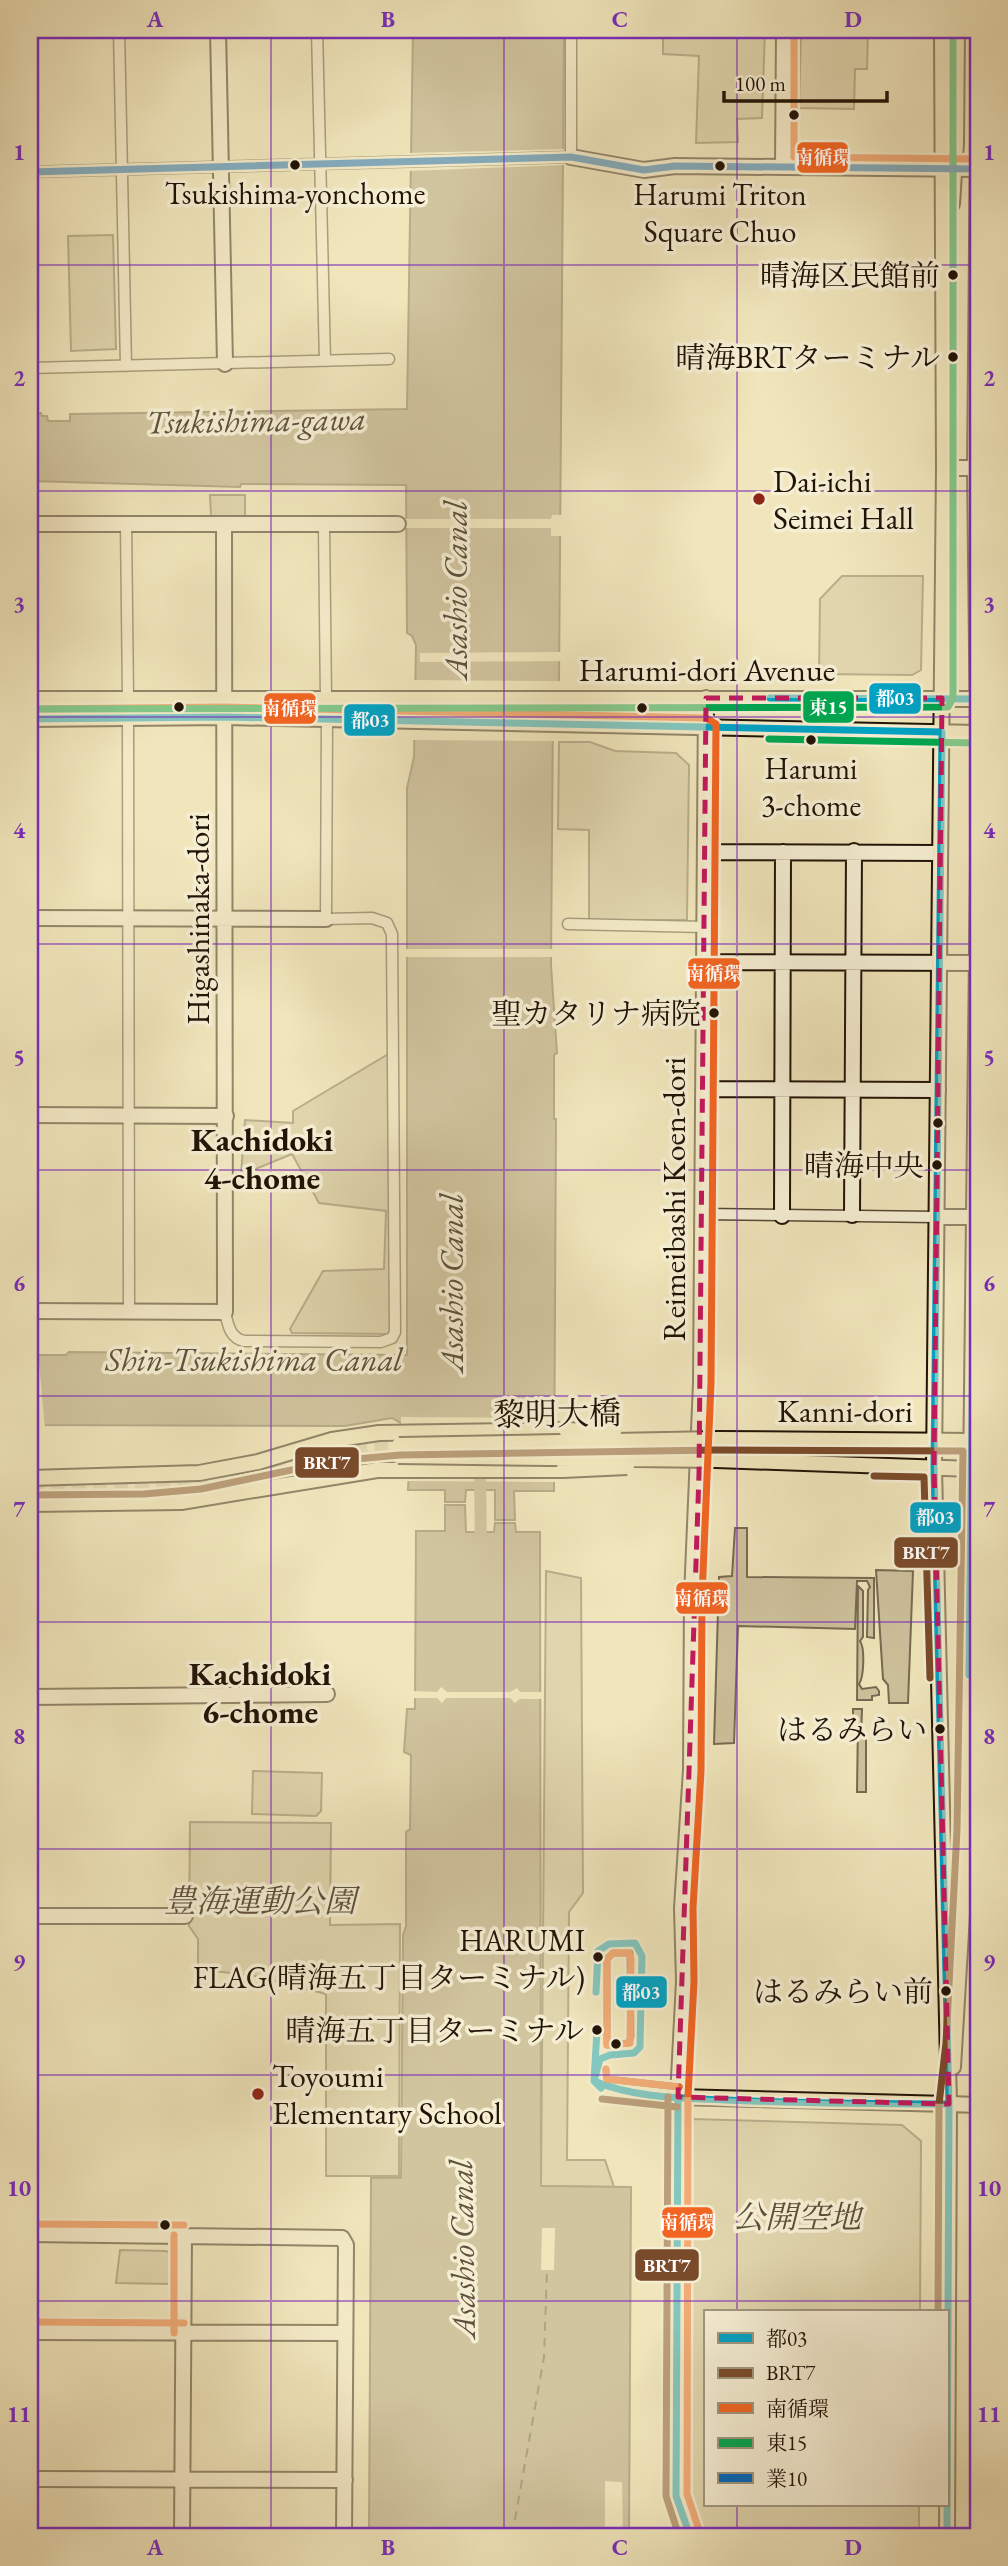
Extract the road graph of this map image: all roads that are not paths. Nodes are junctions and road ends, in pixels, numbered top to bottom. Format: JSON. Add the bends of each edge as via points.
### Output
{"nodes":[{"id":1,"x":119,"y":30,"type":"edge"},
{"id":2,"x":218,"y":30,"type":"edge"},
{"id":3,"x":317,"y":30,"type":"edge"},
{"id":4,"x":571,"y":30,"type":"edge"},
{"id":5,"x":784,"y":30,"type":"edge"},
{"id":6,"x":942,"y":30,"type":"edge"},
{"id":7,"x":957,"y":30,"type":"edge"},
{"id":8,"x":978,"y":136,"type":"edge"},
{"id":9,"x":568,"y":157,"type":"junction"},
{"id":10,"x":320,"y":165,"type":"junction"},
{"id":11,"x":221,"y":167,"type":"junction"},
{"id":12,"x":783,"y":167,"type":"junction"},
{"id":13,"x":949,"y":168,"type":"junction"},
{"id":14,"x":122,"y":169,"type":"junction"},
{"id":15,"x":978,"y":169,"type":"edge"},
{"id":16,"x":30,"y":172,"type":"edge"},
{"id":17,"x":389,"y":359,"type":"dead end"},
{"id":18,"x":325,"y":361,"type":"junction"},
{"id":19,"x":225,"y":364,"type":"junction"},
{"id":20,"x":126,"y":366,"type":"junction"},
{"id":21,"x":30,"y":368,"type":"edge"},
{"id":22,"x":944,"y":468,"type":"junction"},
{"id":23,"x":976,"y":468,"type":"edge"},
{"id":24,"x":30,"y":524,"type":"edge"},
{"id":25,"x":126,"y":524,"type":"junction"},
{"id":26,"x":398,"y":524,"type":"dead end"},
{"id":27,"x":224,"y":525,"type":"junction"},
{"id":28,"x":324,"y":526,"type":"junction"},
{"id":29,"x":706,"y":698,"type":"junction"},
{"id":30,"x":942,"y":698,"type":"junction"},
{"id":31,"x":30,"y":699,"type":"edge"},
{"id":32,"x":128,"y":699,"type":"junction"},
{"id":33,"x":326,"y":699,"type":"junction"},
{"id":34,"x":978,"y":699,"type":"edge"},
{"id":35,"x":225,"y":700,"type":"junction"},
{"id":36,"x":225,"y":717,"type":"junction"},
{"id":37,"x":128,"y":718,"type":"junction"},
{"id":38,"x":30,"y":719,"type":"edge"},
{"id":39,"x":327,"y":719,"type":"junction"},
{"id":40,"x":706,"y":728,"type":"junction"},
{"id":41,"x":942,"y":732,"type":"junction"},
{"id":42,"x":978,"y":736,"type":"edge"},
{"id":43,"x":854,"y":851,"type":"junction"},
{"id":44,"x":705,"y":852,"type":"junction"},
{"id":45,"x":783,"y":852,"type":"junction"},
{"id":46,"x":940,"y":853,"type":"junction"},
{"id":47,"x":978,"y":864,"type":"edge"},
{"id":48,"x":30,"y":918,"type":"edge"},
{"id":49,"x":128,"y":918,"type":"junction"},
{"id":50,"x":227,"y":919,"type":"junction"},
{"id":51,"x":326,"y":919,"type":"junction"},
{"id":52,"x":568,"y":925,"type":"dead end"},
{"id":53,"x":705,"y":927,"type":"junction"},
{"id":54,"x":704,"y":962,"type":"junction"},
{"id":55,"x":784,"y":962,"type":"junction"},
{"id":56,"x":853,"y":963,"type":"junction"},
{"id":57,"x":939,"y":963,"type":"junction"},
{"id":58,"x":977,"y":963,"type":"edge"},
{"id":59,"x":703,"y":1089,"type":"junction"},
{"id":60,"x":783,"y":1089,"type":"junction"},
{"id":61,"x":852,"y":1089,"type":"junction"},
{"id":62,"x":938,"y":1090,"type":"junction"},
{"id":63,"x":30,"y":1115,"type":"edge"},
{"id":64,"x":129,"y":1115,"type":"junction"},
{"id":65,"x":226,"y":1116,"type":"junction"},
{"id":66,"x":702,"y":1214,"type":"junction"},
{"id":67,"x":852,"y":1215,"type":"junction"},
{"id":68,"x":782,"y":1216,"type":"junction"},
{"id":69,"x":936,"y":1217,"type":"junction"},
{"id":70,"x":976,"y":1217,"type":"edge"},
{"id":71,"x":30,"y":1311,"type":"edge"},
{"id":72,"x":129,"y":1312,"type":"junction"},
{"id":73,"x":225,"y":1312,"type":"junction"},
{"id":74,"x":717,"y":1439,"type":"junction"},
{"id":75,"x":934,"y":1440,"type":"junction"},
{"id":76,"x":976,"y":1441,"type":"edge"},
{"id":77,"x":716,"y":1460,"type":"junction"},
{"id":78,"x":934,"y":1467,"type":"junction"},
{"id":79,"x":976,"y":1469,"type":"edge"},
{"id":80,"x":181,"y":1475,"type":"junction"},
{"id":81,"x":30,"y":1478,"type":"edge"},
{"id":82,"x":181,"y":1502,"type":"junction"},
{"id":83,"x":30,"y":1504,"type":"edge"},
{"id":84,"x":327,"y":1695,"type":"dead end"},
{"id":85,"x":30,"y":1697,"type":"edge"},
{"id":86,"x":968,"y":1774,"type":"junction"},
{"id":87,"x":944,"y":1831,"type":"junction"},
{"id":88,"x":30,"y":1916,"type":"edge"},
{"id":89,"x":185,"y":1916,"type":"dead end"},
{"id":90,"x":678,"y":2097,"type":"junction"},
{"id":91,"x":949,"y":2104,"type":"junction"},
{"id":92,"x":978,"y":2105,"type":"edge"},
{"id":93,"x":30,"y":2234,"type":"edge"},
{"id":94,"x":184,"y":2235,"type":"junction"},
{"id":95,"x":948,"y":2320,"type":"edge"},
{"id":96,"x":30,"y":2332,"type":"edge"},
{"id":97,"x":184,"y":2333,"type":"junction"},
{"id":98,"x":345,"y":2333,"type":"junction"},
{"id":99,"x":30,"y":2479,"type":"edge"},
{"id":100,"x":183,"y":2479,"type":"junction"},
{"id":101,"x":345,"y":2480,"type":"junction"},
{"id":102,"x":947,"y":2506,"type":"edge"},
{"id":103,"x":182,"y":2536,"type":"edge"},
{"id":104,"x":344,"y":2536,"type":"edge"},
{"id":105,"x":690,"y":2536,"type":"edge"},
{"id":106,"x":947,"y":2536,"type":"edge"}],
"edges":[{"from":1,"to":14,"type":"street"},
{"from":2,"to":11,"type":"street"},
{"from":3,"to":10,"type":"street"},
{"from":4,"to":9,"type":"street"},
{"from":5,"to":12,"type":"street"},
{"from":6,"to":13,"type":"main road"},
{"from":7,"to":13,"type":"main road"},
{"from":8,"to":15,"type":"main road","name":"Harumi-dori Avenue"},
{"from":9,"to":10,"type":"street"},
{"from":9,"to":12,"type":"street","via":[[644,170]]},
{"from":10,"to":11,"type":"street"},
{"from":10,"to":18,"type":"street"},
{"from":11,"to":14,"type":"street"},
{"from":11,"to":19,"type":"street"},
{"from":12,"to":13,"type":"street"},
{"from":13,"to":15,"type":"street"},
{"from":13,"to":22,"type":"main road"},
{"from":14,"to":16,"type":"street"},
{"from":14,"to":20,"type":"street"},
{"from":15,"to":23,"type":"main road","name":"Harumi-dori Avenue"},
{"from":17,"to":18,"type":"street"},
{"from":18,"to":19,"type":"street"},
{"from":19,"to":20,"type":"street"},
{"from":20,"to":21,"type":"street"},
{"from":22,"to":23,"type":"street"},
{"from":22,"to":30,"type":"main road"},
{"from":23,"to":34,"type":"main road","name":"Harumi-dori Avenue"},
{"from":24,"to":25,"type":"street"},
{"from":25,"to":27,"type":"street"},
{"from":25,"to":32,"type":"street"},
{"from":26,"to":28,"type":"street"},
{"from":27,"to":28,"type":"street"},
{"from":27,"to":35,"type":"street","name":"Higashinaka-dori"},
{"from":28,"to":33,"type":"street"},
{"from":29,"to":30,"type":"main road","name":"Harumi-dori Avenue"},
{"from":29,"to":33,"type":"main road","name":"Harumi-dori Avenue"},
{"from":29,"to":40,"type":"street","name":"Reimeibashi Koen-dori"},
{"from":30,"to":34,"type":"main road","name":"Harumi-dori Avenue"},
{"from":30,"to":41,"type":"main road"},
{"from":31,"to":32,"type":"main road"},
{"from":32,"to":35,"type":"main road"},
{"from":33,"to":35,"type":"main road"},
{"from":34,"to":42,"type":"main road","name":"Harumi-dori Avenue"},
{"from":35,"to":36,"type":"street","name":"Higashinaka-dori"},
{"from":36,"to":37,"type":"main road"},
{"from":36,"to":39,"type":"main road"},
{"from":36,"to":50,"type":"street","name":"Higashinaka-dori"},
{"from":37,"to":38,"type":"main road"},
{"from":37,"to":49,"type":"street"},
{"from":39,"to":40,"type":"main road","name":"Harumi-dori Avenue"},
{"from":39,"to":51,"type":"street"},
{"from":40,"to":41,"type":"main road","name":"Harumi-dori Avenue"},
{"from":40,"to":44,"type":"street","name":"Reimeibashi Koen-dori"},
{"from":41,"to":42,"type":"main road","name":"Harumi-dori Avenue"},
{"from":41,"to":46,"type":"main road"},
{"from":43,"to":45,"type":"street"},
{"from":43,"to":46,"type":"street"},
{"from":43,"to":56,"type":"street"},
{"from":44,"to":45,"type":"street"},
{"from":44,"to":53,"type":"street","name":"Reimeibashi Koen-dori"},
{"from":45,"to":55,"type":"street"},
{"from":46,"to":57,"type":"main road"},
{"from":47,"to":58,"type":"main road"},
{"from":48,"to":49,"type":"street"},
{"from":49,"to":50,"type":"street"},
{"from":49,"to":64,"type":"street"},
{"from":50,"to":51,"type":"street"},
{"from":50,"to":65,"type":"street","name":"Higashinaka-dori"},
{"from":51,"to":73,"type":"street","via":[[372,918],[387,923],[393,934],[394,1332],[392,1338],[381,1342],[244,1341],[231,1332]]},
{"from":52,"to":53,"type":"street"},
{"from":53,"to":54,"type":"street","name":"Reimeibashi Koen-dori"},
{"from":54,"to":55,"type":"street"},
{"from":54,"to":59,"type":"street","name":"Reimeibashi Koen-dori"},
{"from":55,"to":56,"type":"street"},
{"from":55,"to":60,"type":"street"},
{"from":56,"to":57,"type":"street"},
{"from":56,"to":61,"type":"street"},
{"from":57,"to":58,"type":"street"},
{"from":57,"to":62,"type":"main road"},
{"from":58,"to":70,"type":"main road"},
{"from":59,"to":60,"type":"street"},
{"from":59,"to":66,"type":"street","name":"Reimeibashi Koen-dori"},
{"from":60,"to":61,"type":"street"},
{"from":60,"to":68,"type":"street"},
{"from":61,"to":62,"type":"street"},
{"from":61,"to":67,"type":"street"},
{"from":62,"to":69,"type":"main road"},
{"from":63,"to":64,"type":"street"},
{"from":64,"to":65,"type":"street"},
{"from":64,"to":72,"type":"street"},
{"from":65,"to":73,"type":"street","name":"Higashinaka-dori"},
{"from":66,"to":68,"type":"street"},
{"from":66,"to":90,"type":"street","name":"Reimeibashi Koen-dori","via":[[691,1770],[683,1882]]},
{"from":67,"to":68,"type":"street"},
{"from":67,"to":69,"type":"street"},
{"from":69,"to":70,"type":"street"},
{"from":69,"to":75,"type":"main road"},
{"from":70,"to":76,"type":"main road"},
{"from":71,"to":72,"type":"street"},
{"from":72,"to":73,"type":"street"},
{"from":74,"to":75,"type":"main road","name":"Kanni-dori"},
{"from":74,"to":77,"type":"main road","name":"黎明大橋","bridge":true,"via":[[398,1450]]},
{"from":74,"to":80,"type":"main road","bridge":true,"via":[[566,1430],[403,1432],[332,1440],[258,1462]]},
{"from":75,"to":76,"type":"main road","name":"Kanni-dori"},
{"from":75,"to":78,"type":"main road"},
{"from":76,"to":79,"type":"main road"},
{"from":77,"to":78,"type":"main road","name":"Kanni-dori"},
{"from":77,"to":82,"type":"main road","bridge":true,"via":[[563,1471],[377,1470]]},
{"from":78,"to":79,"type":"main road","name":"Kanni-dori"},
{"from":78,"to":87,"type":"main road"},
{"from":79,"to":86,"type":"main road"},
{"from":80,"to":81,"type":"main road"},
{"from":80,"to":82,"type":"main road","via":[[187,1489]]},
{"from":82,"to":83,"type":"main road"},
{"from":84,"to":85,"type":"street"},
{"from":86,"to":87,"type":"main road","via":[[960,1828]]},
{"from":86,"to":91,"type":"main road","via":[[956,2044]]},
{"from":87,"to":91,"type":"main road"},
{"from":88,"to":89,"type":"street"},
{"from":90,"to":91,"type":"main road"},
{"from":90,"to":105,"type":"street","name":"Reimeibashi Koen-dori","via":[[676,2496]]},
{"from":91,"to":92,"type":"street"},
{"from":91,"to":95,"type":"street"},
{"from":93,"to":94,"type":"street"},
{"from":94,"to":97,"type":"street"},
{"from":94,"to":98,"type":"street","via":[[342,2238],[346,2245]]},
{"from":96,"to":97,"type":"street"},
{"from":97,"to":98,"type":"street"},
{"from":97,"to":100,"type":"street"},
{"from":98,"to":101,"type":"street"},
{"from":99,"to":100,"type":"street"},
{"from":100,"to":101,"type":"street"},
{"from":100,"to":103,"type":"street"},
{"from":101,"to":104,"type":"street"},
{"from":102,"to":106,"type":"street"}]}
